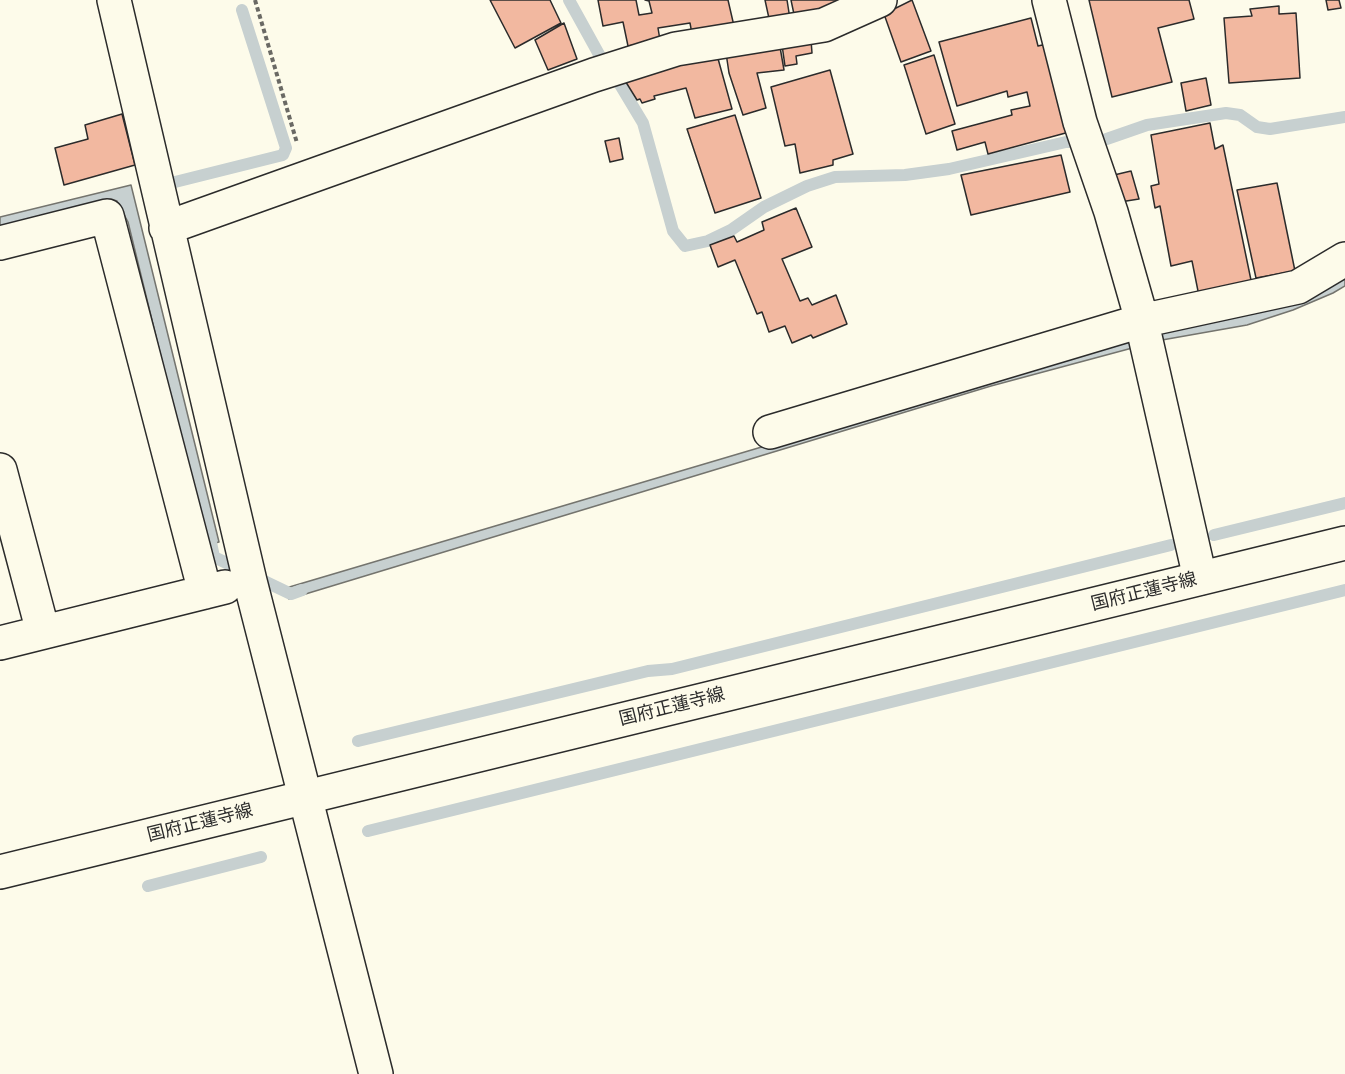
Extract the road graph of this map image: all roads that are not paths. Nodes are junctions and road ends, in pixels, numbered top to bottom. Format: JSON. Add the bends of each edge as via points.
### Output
{"nodes":[{"id":1,"x":114,"y":0,"type":"edge"},
{"id":2,"x":880,"y":0,"type":"edge"},
{"id":3,"x":1049,"y":0,"type":"edge"},
{"id":4,"x":166,"y":228,"type":"junction"},
{"id":5,"x":0,"y":243,"type":"edge"},
{"id":6,"x":1345,"y":259,"type":"edge"},
{"id":7,"x":1142,"y":321,"type":"junction"},
{"id":8,"x":771,"y":432,"type":"dead end"},
{"id":9,"x":0,"y":470,"type":"edge"},
{"id":10,"x":1345,"y":543,"type":"edge"},
{"id":11,"x":1200,"y":578,"type":"junction"},
{"id":12,"x":250,"y":581,"type":"junction"},
{"id":13,"x":205,"y":592,"type":"junction"},
{"id":14,"x":43,"y":632,"type":"junction"},
{"id":15,"x":0,"y":643,"type":"edge"},
{"id":16,"x":304,"y":798,"type":"junction"},
{"id":17,"x":0,"y":872,"type":"edge"},
{"id":18,"x":376,"y":1074,"type":"edge"}],
"edges":[{"from":1,"to":4,"type":"street"},
{"from":2,"to":4,"type":"street","via":[[824,25],[666,53],[594,75]]},
{"from":3,"to":7,"type":"street","via":[[1080,122]]},
{"from":4,"to":12,"type":"street"},
{"from":5,"to":13,"type":"street","via":[[107,216]]},
{"from":6,"to":7,"type":"street","via":[[1298,287]]},
{"from":7,"to":8,"type":"street"},
{"from":7,"to":11,"type":"street"},
{"from":9,"to":14,"type":"street"},
{"from":10,"to":11,"type":"street","name":"国府正蓮寺線"},
{"from":11,"to":16,"type":"street","name":"国府正蓮寺線"},
{"from":12,"to":13,"type":"street"},
{"from":12,"to":16,"type":"street"},
{"from":13,"to":14,"type":"street"},
{"from":14,"to":15,"type":"street"},
{"from":16,"to":17,"type":"street","name":"国府正蓮寺線"},
{"from":16,"to":18,"type":"street"}]}
